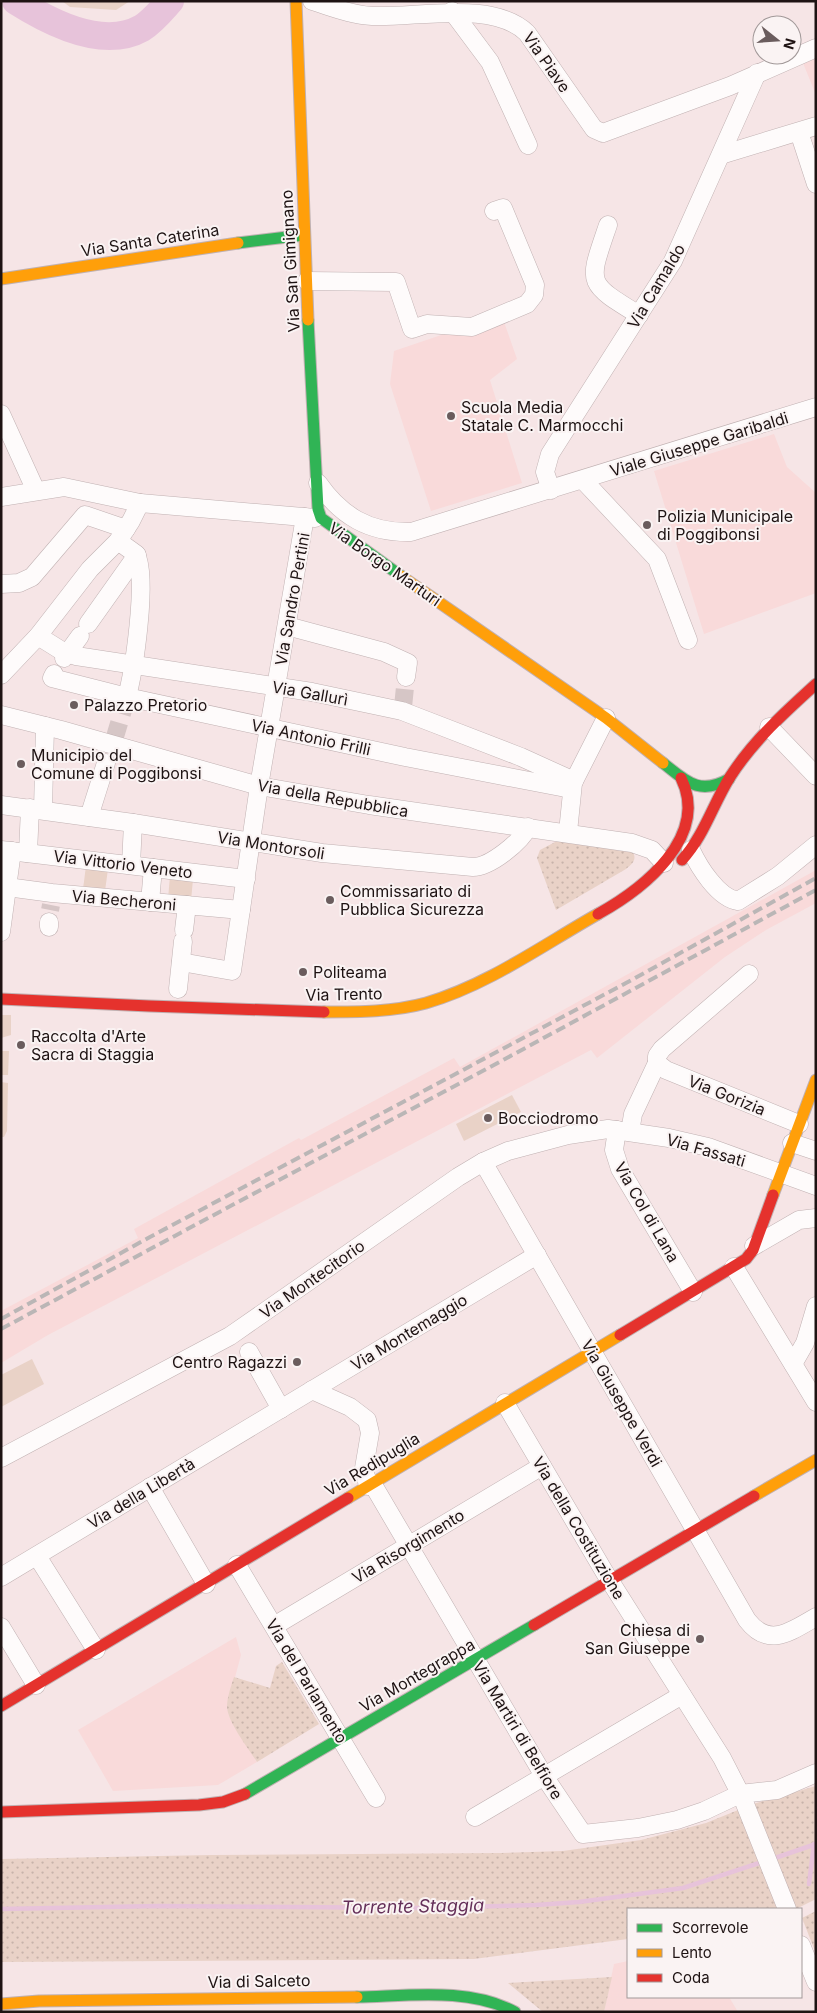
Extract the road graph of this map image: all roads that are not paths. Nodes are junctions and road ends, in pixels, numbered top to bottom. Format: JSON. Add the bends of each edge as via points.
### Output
{"nodes":[{"id":1,"x":296,"y":1,"type":"edge"},
{"id":2,"x":312,"y":1,"type":"edge"},
{"id":3,"x":452,"y":11,"type":"junction"},
{"id":4,"x":816,"y":48,"type":"edge"},
{"id":5,"x":757,"y":73,"type":"junction"},
{"id":6,"x":816,"y":126,"type":"edge"},
{"id":7,"x":799,"y":132,"type":"junction"},
{"id":8,"x":528,"y":145,"type":"dead end"},
{"id":9,"x":721,"y":154,"type":"junction"},
{"id":10,"x":816,"y":184,"type":"edge"},
{"id":11,"x":494,"y":211,"type":"dead end"},
{"id":12,"x":608,"y":225,"type":"dead end"},
{"id":13,"x":304,"y":235,"type":"junction"},
{"id":14,"x":1,"y":279,"type":"edge"},
{"id":15,"x":307,"y":281,"type":"junction"},
{"id":16,"x":639,"y":315,"type":"junction"},
{"id":17,"x":816,"y":407,"type":"edge"},
{"id":18,"x":1,"y":414,"type":"edge"},
{"id":19,"x":583,"y":480,"type":"junction"},
{"id":20,"x":318,"y":483,"type":"junction"},
{"id":21,"x":551,"y":490,"type":"junction"},
{"id":22,"x":36,"y":491,"type":"junction"},
{"id":23,"x":1,"y":497,"type":"edge"},
{"id":24,"x":140,"y":503,"type":"junction"},
{"id":25,"x":313,"y":518,"type":"junction"},
{"id":26,"x":122,"y":535,"type":"junction"},
{"id":27,"x":137,"y":555,"type":"junction"},
{"id":28,"x":1,"y":584,"type":"edge"},
{"id":29,"x":287,"y":626,"type":"junction"},
{"id":30,"x":38,"y":636,"type":"junction"},
{"id":31,"x":688,"y":640,"type":"dead end"},
{"id":32,"x":66,"y":656,"type":"junction"},
{"id":33,"x":135,"y":664,"type":"junction"},
{"id":34,"x":1,"y":675,"type":"edge"},
{"id":35,"x":53,"y":676,"type":"dead end"},
{"id":36,"x":406,"y":677,"type":"tunnel mouth"},
{"id":37,"x":816,"y":684,"type":"edge"},
{"id":38,"x":276,"y":686,"type":"junction"},
{"id":39,"x":126,"y":699,"type":"junction"},
{"id":40,"x":1,"y":715,"type":"edge"},
{"id":41,"x":606,"y":718,"type":"junction"},
{"id":42,"x":45,"y":726,"type":"junction"},
{"id":43,"x":769,"y":727,"type":"junction"},
{"id":44,"x":269,"y":728,"type":"junction"},
{"id":45,"x":111,"y":749,"type":"junction"},
{"id":46,"x":816,"y":776,"type":"edge"},
{"id":47,"x":681,"y":778,"type":"junction"},
{"id":48,"x":729,"y":780,"type":"junction"},
{"id":49,"x":259,"y":786,"type":"junction"},
{"id":50,"x":573,"y":786,"type":"junction"},
{"id":51,"x":1,"y":805,"type":"edge"},
{"id":52,"x":36,"y":809,"type":"junction"},
{"id":53,"x":89,"y":817,"type":"junction"},
{"id":54,"x":134,"y":823,"type":"junction"},
{"id":55,"x":528,"y":827,"type":"junction"},
{"id":56,"x":568,"y":832,"type":"junction"},
{"id":57,"x":251,"y":842,"type":"junction"},
{"id":58,"x":816,"y":844,"type":"edge"},
{"id":59,"x":691,"y":850,"type":"junction"},
{"id":60,"x":14,"y":851,"type":"edge"},
{"id":61,"x":131,"y":865,"type":"junction"},
{"id":62,"x":153,"y":868,"type":"junction"},
{"id":63,"x":659,"y":870,"type":"junction"},
{"id":64,"x":246,"y":879,"type":"junction"},
{"id":65,"x":7,"y":887,"type":"junction"},
{"id":66,"x":150,"y":902,"type":"junction"},
{"id":67,"x":187,"y":905,"type":"junction"},
{"id":68,"x":241,"y":910,"type":"junction"},
{"id":69,"x":1,"y":932,"type":"edge"},
{"id":70,"x":181,"y":962,"type":"junction"},
{"id":71,"x":749,"y":974,"type":"dead end"},
{"id":72,"x":178,"y":989,"type":"dead end"},
{"id":73,"x":1,"y":999,"type":"edge"},
{"id":74,"x":657,"y":1063,"type":"junction"},
{"id":75,"x":816,"y":1080,"type":"edge"},
{"id":76,"x":799,"y":1124,"type":"junction"},
{"id":77,"x":623,"y":1131,"type":"junction"},
{"id":78,"x":792,"y":1143,"type":"junction"},
{"id":79,"x":816,"y":1150,"type":"edge"},
{"id":80,"x":483,"y":1162,"type":"junction"},
{"id":81,"x":781,"y":1175,"type":"junction"},
{"id":82,"x":816,"y":1186,"type":"edge"},
{"id":83,"x":816,"y":1218,"type":"edge"},
{"id":84,"x":754,"y":1246,"type":"junction"},
{"id":85,"x":537,"y":1255,"type":"junction"},
{"id":86,"x":734,"y":1267,"type":"junction"},
{"id":87,"x":692,"y":1292,"type":"junction"},
{"id":88,"x":815,"y":1316,"type":"edge"},
{"id":89,"x":592,"y":1351,"type":"junction"},
{"id":90,"x":249,"y":1352,"type":"dead end"},
{"id":91,"x":793,"y":1364,"type":"junction"},
{"id":92,"x":312,"y":1390,"type":"junction"},
{"id":93,"x":816,"y":1402,"type":"edge"},
{"id":94,"x":505,"y":1403,"type":"junction"},
{"id":95,"x":280,"y":1409,"type":"junction"},
{"id":96,"x":1,"y":1458,"type":"edge"},
{"id":97,"x":816,"y":1460,"type":"edge"},
{"id":98,"x":542,"y":1466,"type":"junction"},
{"id":99,"x":370,"y":1484,"type":"junction"},
{"id":100,"x":150,"y":1487,"type":"junction"},
{"id":101,"x":695,"y":1530,"type":"junction"},
{"id":102,"x":409,"y":1545,"type":"junction"},
{"id":103,"x":37,"y":1556,"type":"junction"},
{"id":104,"x":237,"y":1565,"type":"junction"},
{"id":105,"x":1,"y":1577,"type":"edge"},
{"id":106,"x":610,"y":1581,"type":"junction"},
{"id":107,"x":206,"y":1584,"type":"junction"},
{"id":108,"x":816,"y":1617,"type":"edge"},
{"id":109,"x":274,"y":1626,"type":"junction"},
{"id":110,"x":1,"y":1627,"type":"edge"},
{"id":111,"x":96,"y":1650,"type":"junction"},
{"id":112,"x":476,"y":1659,"type":"junction"},
{"id":113,"x":36,"y":1685,"type":"junction"},
{"id":114,"x":682,"y":1695,"type":"junction"},
{"id":115,"x":1,"y":1706,"type":"edge"},
{"id":116,"x":341,"y":1738,"type":"junction"},
{"id":117,"x":816,"y":1773,"type":"edge"},
{"id":118,"x":544,"y":1776,"type":"junction"},
{"id":119,"x":376,"y":1798,"type":"dead end"},
{"id":120,"x":743,"y":1801,"type":"junction"},
{"id":121,"x":1,"y":1812,"type":"edge"},
{"id":122,"x":476,"y":1817,"type":"dead end"},
{"id":123,"x":787,"y":1908,"type":"edge"},
{"id":124,"x":802,"y":1947,"type":"edge"},
{"id":125,"x":816,"y":1982,"type":"edge"},
{"id":126,"x":1,"y":2004,"type":"edge"},
{"id":127,"x":246,"y":2005,"type":"edge"},
{"id":128,"x":516,"y":2012,"type":"edge"}],
"edges":[{"from":1,"to":13,"type":"main road","name":"Via San Gimignano"},
{"from":2,"to":3,"type":"street","name":"Via Piave","via":[[364,15]]},
{"from":3,"to":5,"type":"street","name":"Via Piave","via":[[490,13],[523,28],[599,133],[721,90]]},
{"from":3,"to":8,"type":"street","via":[[490,62]]},
{"from":4,"to":5,"type":"street"},
{"from":5,"to":9,"type":"street","name":"Via Camaldo"},
{"from":6,"to":7,"type":"street"},
{"from":7,"to":9,"type":"street"},
{"from":7,"to":10,"type":"street"},
{"from":9,"to":16,"type":"street","name":"Via Camaldo","via":[[673,261]]},
{"from":11,"to":15,"type":"street","via":[[503,208],[535,292],[527,304],[472,327],[427,324],[412,329],[396,282]]},
{"from":12,"to":16,"type":"street","via":[[596,263],[595,279],[604,294]]},
{"from":13,"to":14,"type":"main road","name":"Via Santa Caterina"},
{"from":13,"to":15,"type":"main road","name":"Via San Gimignano"},
{"from":15,"to":20,"type":"main road","name":"Via San Gimignano"},
{"from":16,"to":21,"type":"street","name":"Via Camaldo","via":[[553,449],[545,468]]},
{"from":17,"to":19,"type":"street","name":"Viale Giuseppe Garibaldi"},
{"from":18,"to":22,"type":"street"},
{"from":19,"to":21,"type":"street","name":"Viale Giuseppe Garibaldi"},
{"from":19,"to":31,"type":"street","name":"Viale Giuseppe Garibaldi","via":[[656,560]]},
{"from":20,"to":21,"type":"street","name":"Viale Giuseppe Garibaldi","via":[[339,509],[350,516],[372,526],[405,532]]},
{"from":20,"to":25,"type":"main road","name":"Via San Gimignano","via":[[318,509]]},
{"from":22,"to":23,"type":"street"},
{"from":22,"to":24,"type":"street","via":[[70,488]]},
{"from":24,"to":25,"type":"street"},
{"from":24,"to":26,"type":"street"},
{"from":25,"to":29,"type":"street","name":"Via Sandro Pertini"},
{"from":25,"to":41,"type":"main road","name":"Via Borgo Marturi"},
{"from":26,"to":27,"type":"street"},
{"from":26,"to":28,"type":"street","via":[[84,515],[32,577],[19,583]]},
{"from":26,"to":30,"type":"street","via":[[84,576]]},
{"from":27,"to":32,"type":"street"},
{"from":27,"to":33,"type":"street","via":[[140,583]]},
{"from":29,"to":36,"type":"street","via":[[384,652],[408,663]]},
{"from":29,"to":38,"type":"street","name":"Via Sandro Pertini"},
{"from":30,"to":32,"type":"street","name":"Via Gallurì"},
{"from":30,"to":34,"type":"street"},
{"from":32,"to":33,"type":"street","name":"Via Gallurì"},
{"from":33,"to":38,"type":"street","name":"Via Gallurì"},
{"from":33,"to":39,"type":"street"},
{"from":35,"to":39,"type":"street","name":"Via Antonio Frilli"},
{"from":37,"to":43,"type":"main road","name":"Via Trento"},
{"from":38,"to":44,"type":"street","name":"Via Sandro Pertini"},
{"from":38,"to":50,"type":"street","name":"Via Gallurì","via":[[403,709],[504,750]]},
{"from":39,"to":44,"type":"street","name":"Via Antonio Frilli"},
{"from":40,"to":42,"type":"street","name":"Via della Repubblica"},
{"from":41,"to":47,"type":"main road","name":"Via Borgo Marturi"},
{"from":41,"to":50,"type":"street"},
{"from":42,"to":45,"type":"street","name":"Via della Repubblica"},
{"from":42,"to":52,"type":"street"},
{"from":43,"to":46,"type":"street"},
{"from":43,"to":48,"type":"main road","name":"Via Trento"},
{"from":44,"to":49,"type":"street","name":"Via Sandro Pertini"},
{"from":44,"to":50,"type":"street","name":"Via Antonio Frilli","via":[[512,779]]},
{"from":45,"to":49,"type":"street","name":"Via della Repubblica"},
{"from":45,"to":53,"type":"street"},
{"from":47,"to":48,"type":"main road","via":[[698,787],[708,788]]},
{"from":47,"to":63,"type":"main road","via":[[688,789],[688,812],[681,835]]},
{"from":48,"to":59,"type":"main road","name":"Via Trento"},
{"from":49,"to":55,"type":"street","name":"Via della Repubblica"},
{"from":49,"to":57,"type":"street","name":"Via Sandro Pertini"},
{"from":50,"to":56,"type":"street"},
{"from":51,"to":52,"type":"street","name":"Via Montorsoli"},
{"from":52,"to":53,"type":"street","name":"Via Montorsoli"},
{"from":52,"to":60,"type":"street"},
{"from":53,"to":54,"type":"street","name":"Via Montorsoli"},
{"from":54,"to":57,"type":"street","name":"Via Montorsoli"},
{"from":54,"to":61,"type":"street"},
{"from":55,"to":56,"type":"street","name":"Via della Repubblica"},
{"from":55,"to":57,"type":"street","name":"Via Montorsoli","via":[[514,844],[478,867],[322,854]]},
{"from":56,"to":63,"type":"street","name":"Via della Repubblica","via":[[643,845],[656,853]]},
{"from":57,"to":64,"type":"street","name":"Via Sandro Pertini"},
{"from":58,"to":59,"type":"street","via":[[778,876],[738,901],[731,899],[706,877]]},
{"from":59,"to":63,"type":"main road","name":"Via Trento","via":[[675,866]]},
{"from":60,"to":61,"type":"street","name":"Via Vittorio Veneto"},
{"from":60,"to":65,"type":"street"},
{"from":61,"to":62,"type":"street","name":"Via Vittorio Veneto"},
{"from":62,"to":64,"type":"street","name":"Via Vittorio Veneto"},
{"from":62,"to":66,"type":"street"},
{"from":63,"to":73,"type":"main road","name":"Via Trento","via":[[625,898],[477,982],[402,1008],[259,1010]]},
{"from":64,"to":68,"type":"street","name":"Via Sandro Pertini"},
{"from":65,"to":66,"type":"street","name":"Via Becheroni","via":[[50,912]]},
{"from":65,"to":69,"type":"street"},
{"from":66,"to":67,"type":"street","name":"Via Becheroni"},
{"from":67,"to":68,"type":"street","name":"Via Becheroni"},
{"from":67,"to":70,"type":"street"},
{"from":68,"to":70,"type":"street","name":"Via Sandro Pertini","via":[[232,971]]},
{"from":70,"to":72,"type":"street"},
{"from":71,"to":74,"type":"street","via":[[662,1049]]},
{"from":74,"to":76,"type":"street","name":"Via Gorizia","via":[[666,1070]]},
{"from":74,"to":77,"type":"street"},
{"from":75,"to":76,"type":"main road"},
{"from":76,"to":78,"type":"main road"},
{"from":77,"to":80,"type":"street","name":"Via Montecitorio","via":[[594,1130],[547,1140]]},
{"from":77,"to":81,"type":"street","name":"Via Fassati","via":[[681,1140],[722,1151]]},
{"from":77,"to":87,"type":"street","name":"Via Col di Lana","via":[[614,1150],[618,1165]]},
{"from":78,"to":79,"type":"street"},
{"from":78,"to":81,"type":"main road"},
{"from":80,"to":85,"type":"street","name":"Via Giuseppe Verdi"},
{"from":80,"to":96,"type":"street","name":"Via Montecitorio","via":[[230,1336]]},
{"from":81,"to":82,"type":"street","name":"Via Fassati"},
{"from":81,"to":84,"type":"main road"},
{"from":83,"to":84,"type":"street","via":[[799,1220]]},
{"from":84,"to":86,"type":"main road","name":"Via Redipuglia","via":[[749,1257]]},
{"from":85,"to":89,"type":"street","name":"Via Giuseppe Verdi"},
{"from":85,"to":92,"type":"street","name":"Via Montemaggio"},
{"from":86,"to":87,"type":"main road","name":"Via Redipuglia"},
{"from":86,"to":91,"type":"street"},
{"from":87,"to":89,"type":"main road","name":"Via Redipuglia"},
{"from":88,"to":91,"type":"street"},
{"from":89,"to":94,"type":"main road","name":"Via Redipuglia"},
{"from":89,"to":101,"type":"street","name":"Via Giuseppe Verdi"},
{"from":90,"to":95,"type":"street"},
{"from":91,"to":93,"type":"street"},
{"from":92,"to":95,"type":"street","name":"Via Montemaggio"},
{"from":92,"to":99,"type":"street","via":[[350,1407],[367,1420],[370,1432],[364,1468]]},
{"from":94,"to":98,"type":"street","name":"Via della Costituzione"},
{"from":94,"to":99,"type":"main road","name":"Via Redipuglia"},
{"from":95,"to":100,"type":"street","name":"Via della Libertà"},
{"from":97,"to":101,"type":"main road","name":"Via Montegrappa"},
{"from":98,"to":102,"type":"street","name":"Via Risorgimento"},
{"from":98,"to":106,"type":"street","name":"Via della Costituzione"},
{"from":99,"to":102,"type":"street","name":"Via Martiri di Belfiore"},
{"from":99,"to":104,"type":"main road","name":"Via Redipuglia"},
{"from":100,"to":103,"type":"street","name":"Via della Libertà"},
{"from":100,"to":107,"type":"street"},
{"from":101,"to":106,"type":"main road","name":"Via Montegrappa"},
{"from":101,"to":108,"type":"street","name":"Via Giuseppe Verdi","via":[[747,1620],[758,1632],[769,1637],[781,1635]]},
{"from":102,"to":109,"type":"street","name":"Via Risorgimento"},
{"from":102,"to":112,"type":"street","name":"Via Martiri di Belfiore"},
{"from":103,"to":105,"type":"street","name":"Via della Libertà"},
{"from":103,"to":111,"type":"street"},
{"from":104,"to":107,"type":"main road","name":"Via Redipuglia"},
{"from":104,"to":109,"type":"street","name":"Via del Parlamento"},
{"from":106,"to":112,"type":"main road","name":"Via Montegrappa"},
{"from":106,"to":114,"type":"street","name":"Via della Costituzione"},
{"from":107,"to":111,"type":"main road","name":"Via Redipuglia"},
{"from":109,"to":116,"type":"street","name":"Via del Parlamento"},
{"from":110,"to":113,"type":"street"},
{"from":111,"to":113,"type":"main road","name":"Via Redipuglia"},
{"from":112,"to":116,"type":"main road","name":"Via Montegrappa"},
{"from":112,"to":118,"type":"street","name":"Via Martiri di Belfiore"},
{"from":113,"to":115,"type":"main road","name":"Via Redipuglia"},
{"from":114,"to":118,"type":"street"},
{"from":114,"to":120,"type":"street","name":"Via della Costituzione","via":[[715,1746]]},
{"from":116,"to":119,"type":"street","name":"Via del Parlamento"},
{"from":116,"to":121,"type":"main road","name":"Via Montegrappa","via":[[251,1791],[223,1802]]},
{"from":117,"to":120,"type":"street"},
{"from":118,"to":120,"type":"street","name":"Via Martiri di Belfiore","via":[[583,1834],[666,1822]]},
{"from":118,"to":122,"type":"street"},
{"from":120,"to":123,"type":"street","name":"Via della Costituzione"},
{"from":124,"to":125,"type":"street"},
{"from":126,"to":127,"type":"main road","name":"Via di Salceto","via":[[39,2001]]},
{"from":127,"to":128,"type":"main road","name":"Via di Salceto","via":[[466,1997],[499,2003]]}]}
